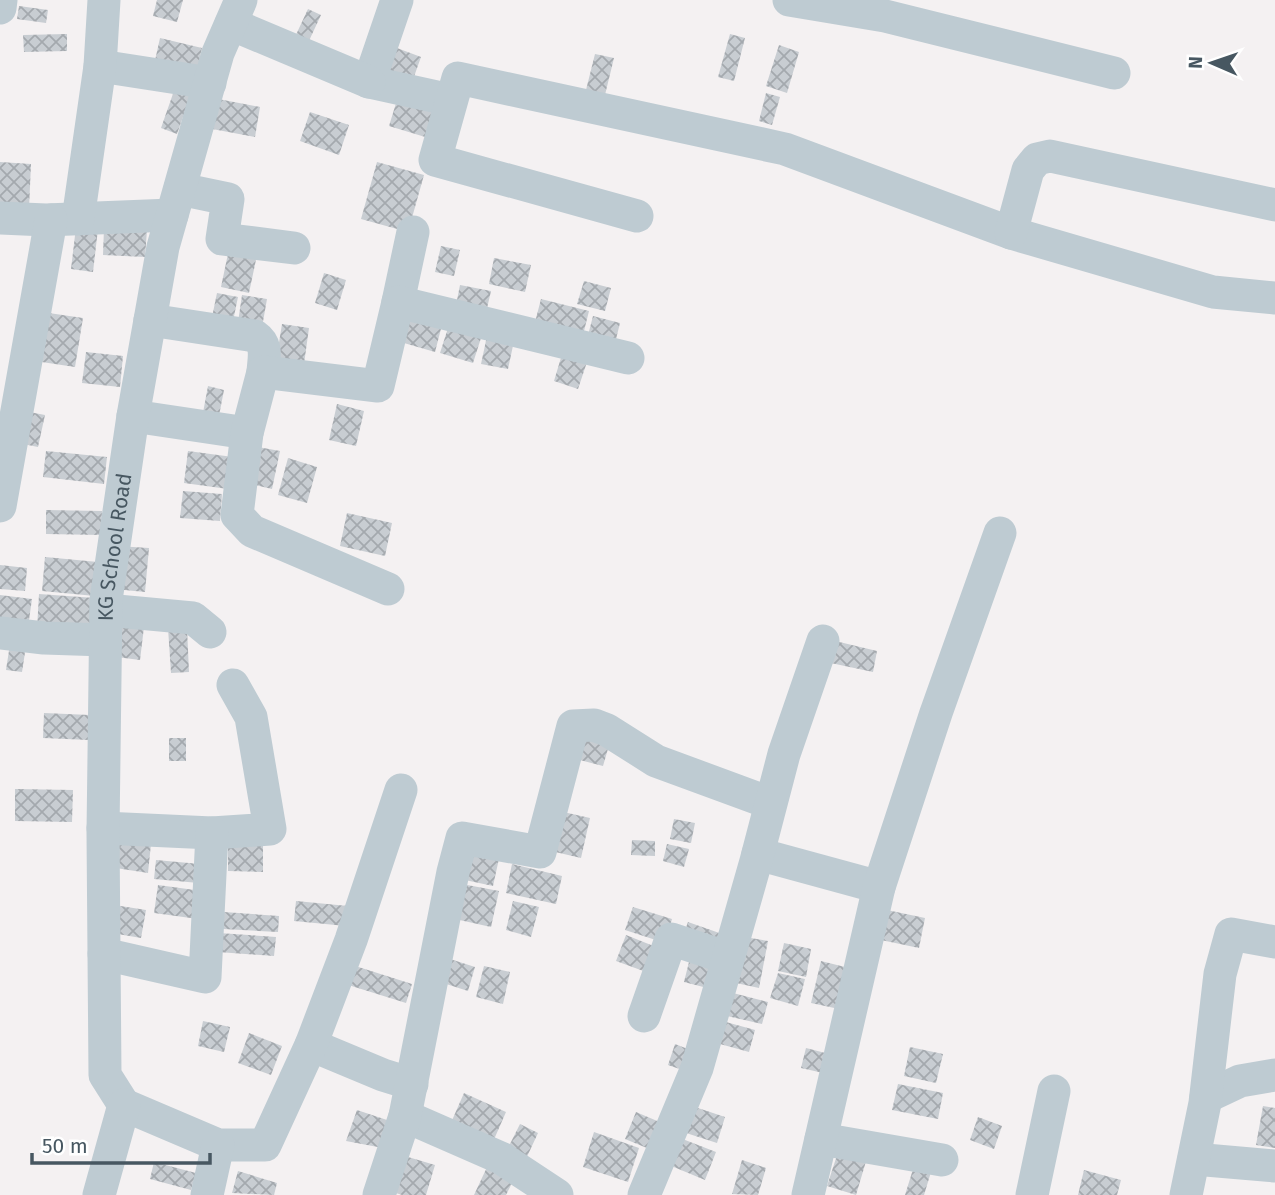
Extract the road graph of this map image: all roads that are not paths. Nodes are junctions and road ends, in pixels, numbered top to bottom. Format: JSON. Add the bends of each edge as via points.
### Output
{"nodes":[{"id":1,"x":1,"y":0,"type":"edge"},
{"id":2,"x":104,"y":0,"type":"edge"},
{"id":3,"x":397,"y":0,"type":"edge"},
{"id":4,"x":789,"y":0,"type":"edge"},
{"id":5,"x":0,"y":8,"type":"edge"},
{"id":6,"x":236,"y":12,"type":"edge"},
{"id":7,"x":100,"y":66,"type":"junction"},
{"id":8,"x":1114,"y":73,"type":"dead end"},
{"id":9,"x":369,"y":82,"type":"junction"},
{"id":10,"x":210,"y":83,"type":"junction"},
{"id":11,"x":451,"y":100,"type":"junction"},
{"id":12,"x":176,"y":202,"type":"junction"},
{"id":13,"x":1275,"y":205,"type":"edge"},
{"id":14,"x":637,"y":216,"type":"dead end"},
{"id":15,"x":0,"y":218,"type":"edge"},
{"id":16,"x":64,"y":219,"type":"junction"},
{"id":17,"x":413,"y":232,"type":"dead end"},
{"id":18,"x":1011,"y":233,"type":"junction"},
{"id":19,"x":294,"y":248,"type":"dead end"},
{"id":20,"x":1275,"y":298,"type":"edge"},
{"id":21,"x":398,"y":302,"type":"junction"},
{"id":22,"x":150,"y":320,"type":"junction"},
{"id":23,"x":628,"y":358,"type":"dead end"},
{"id":24,"x":263,"y":372,"type":"junction"},
{"id":25,"x":9,"y":401,"type":"edge"},
{"id":26,"x":133,"y":416,"type":"junction"},
{"id":27,"x":247,"y":433,"type":"junction"},
{"id":28,"x":0,"y":506,"type":"edge"},
{"id":29,"x":999,"y":533,"type":"dead end"},
{"id":30,"x":388,"y":589,"type":"dead end"},
{"id":31,"x":105,"y":625,"type":"junction"},
{"id":32,"x":211,"y":632,"type":"dead end"},
{"id":33,"x":0,"y":638,"type":"edge"},
{"id":34,"x":823,"y":641,"type":"dead end"},
{"id":35,"x":233,"y":685,"type":"dead end"},
{"id":36,"x":401,"y":790,"type":"dead end"},
{"id":37,"x":770,"y":803,"type":"junction"},
{"id":38,"x":103,"y":828,"type":"junction"},
{"id":39,"x":212,"y":833,"type":"junction"},
{"id":40,"x":758,"y":854,"type":"junction"},
{"id":41,"x":879,"y":887,"type":"junction"},
{"id":42,"x":1275,"y":942,"type":"edge"},
{"id":43,"x":104,"y":954,"type":"junction"},
{"id":44,"x":728,"y":958,"type":"junction"},
{"id":45,"x":644,"y":1016,"type":"dead end"},
{"id":46,"x":311,"y":1045,"type":"junction"},
{"id":47,"x":1275,"y":1075,"type":"edge"},
{"id":48,"x":412,"y":1084,"type":"junction"},
{"id":49,"x":1054,"y":1091,"type":"dead end"},
{"id":50,"x":1206,"y":1097,"type":"junction"},
{"id":51,"x":124,"y":1105,"type":"junction"},
{"id":52,"x":405,"y":1116,"type":"junction"},
{"id":53,"x":821,"y":1139,"type":"junction"},
{"id":54,"x":218,"y":1145,"type":"junction"},
{"id":55,"x":1194,"y":1158,"type":"junction"},
{"id":56,"x":942,"y":1160,"type":"dead end"},
{"id":57,"x":1275,"y":1166,"type":"edge"},
{"id":58,"x":99,"y":1195,"type":"edge"},
{"id":59,"x":207,"y":1195,"type":"edge"},
{"id":60,"x":379,"y":1195,"type":"edge"},
{"id":61,"x":557,"y":1195,"type":"edge"},
{"id":62,"x":645,"y":1195,"type":"edge"},
{"id":63,"x":808,"y":1195,"type":"edge"},
{"id":64,"x":1031,"y":1195,"type":"edge"},
{"id":65,"x":1186,"y":1195,"type":"edge"}],
"edges":[{"from":1,"to":5,"type":"street"},
{"from":2,"to":7,"type":"street"},
{"from":3,"to":9,"type":"street"},
{"from":4,"to":8,"type":"street","via":[[885,16]]},
{"from":6,"to":9,"type":"street"},
{"from":6,"to":10,"type":"street","name":"KG School Road"},
{"from":7,"to":10,"type":"street"},
{"from":7,"to":16,"type":"street"},
{"from":9,"to":11,"type":"street"},
{"from":10,"to":12,"type":"street","name":"KG School Road"},
{"from":11,"to":14,"type":"street","via":[[435,160]]},
{"from":11,"to":18,"type":"street","via":[[458,78],[785,149]]},
{"from":12,"to":16,"type":"street"},
{"from":12,"to":19,"type":"street","via":[[228,200],[222,239]]},
{"from":12,"to":22,"type":"street","name":"KG School Road"},
{"from":13,"to":18,"type":"street","via":[[1050,156],[1037,159],[1028,170]]},
{"from":15,"to":16,"type":"street"},
{"from":16,"to":25,"type":"street"},
{"from":17,"to":21,"type":"street"},
{"from":18,"to":20,"type":"street","via":[[1213,292]]},
{"from":21,"to":23,"type":"street"},
{"from":21,"to":24,"type":"street","via":[[378,386]]},
{"from":22,"to":24,"type":"street","via":[[255,336],[265,347]]},
{"from":22,"to":26,"type":"street","name":"KG School Road"},
{"from":24,"to":27,"type":"street"},
{"from":25,"to":28,"type":"street"},
{"from":26,"to":27,"type":"street"},
{"from":26,"to":31,"type":"street","name":"KG School Road"},
{"from":27,"to":30,"type":"street","via":[[237,515],[252,531]]},
{"from":29,"to":41,"type":"street"},
{"from":31,"to":32,"type":"street","via":[[193,618]]},
{"from":31,"to":33,"type":"street","via":[[44,638]]},
{"from":31,"to":38,"type":"street","name":"KG School Road"},
{"from":34,"to":37,"type":"street"},
{"from":35,"to":39,"type":"street","via":[[251,717],[270,830]]},
{"from":36,"to":46,"type":"street"},
{"from":37,"to":40,"type":"street"},
{"from":37,"to":48,"type":"street","via":[[656,761],[607,730],[573,726],[540,852],[462,838]]},
{"from":38,"to":39,"type":"street"},
{"from":38,"to":43,"type":"street","name":"KG School Road"},
{"from":39,"to":43,"type":"street","via":[[205,977]]},
{"from":40,"to":41,"type":"street"},
{"from":40,"to":44,"type":"street"},
{"from":41,"to":53,"type":"street"},
{"from":42,"to":50,"type":"street","via":[[1231,934],[1220,974]]},
{"from":43,"to":51,"type":"street","name":"KG School Road","via":[[105,1075]]},
{"from":44,"to":45,"type":"street","via":[[671,939]]},
{"from":44,"to":62,"type":"street","via":[[697,1068]]},
{"from":46,"to":48,"type":"street"},
{"from":46,"to":54,"type":"street","via":[[265,1145]]},
{"from":47,"to":50,"type":"street","via":[[1240,1081]]},
{"from":48,"to":52,"type":"street"},
{"from":49,"to":64,"type":"street"},
{"from":50,"to":55,"type":"street"},
{"from":51,"to":54,"type":"street"},
{"from":51,"to":58,"type":"street"},
{"from":52,"to":60,"type":"street"},
{"from":52,"to":61,"type":"street","via":[[501,1158]]},
{"from":53,"to":56,"type":"street"},
{"from":53,"to":63,"type":"street"},
{"from":54,"to":59,"type":"street"},
{"from":55,"to":57,"type":"street"},
{"from":55,"to":65,"type":"street"}]}
